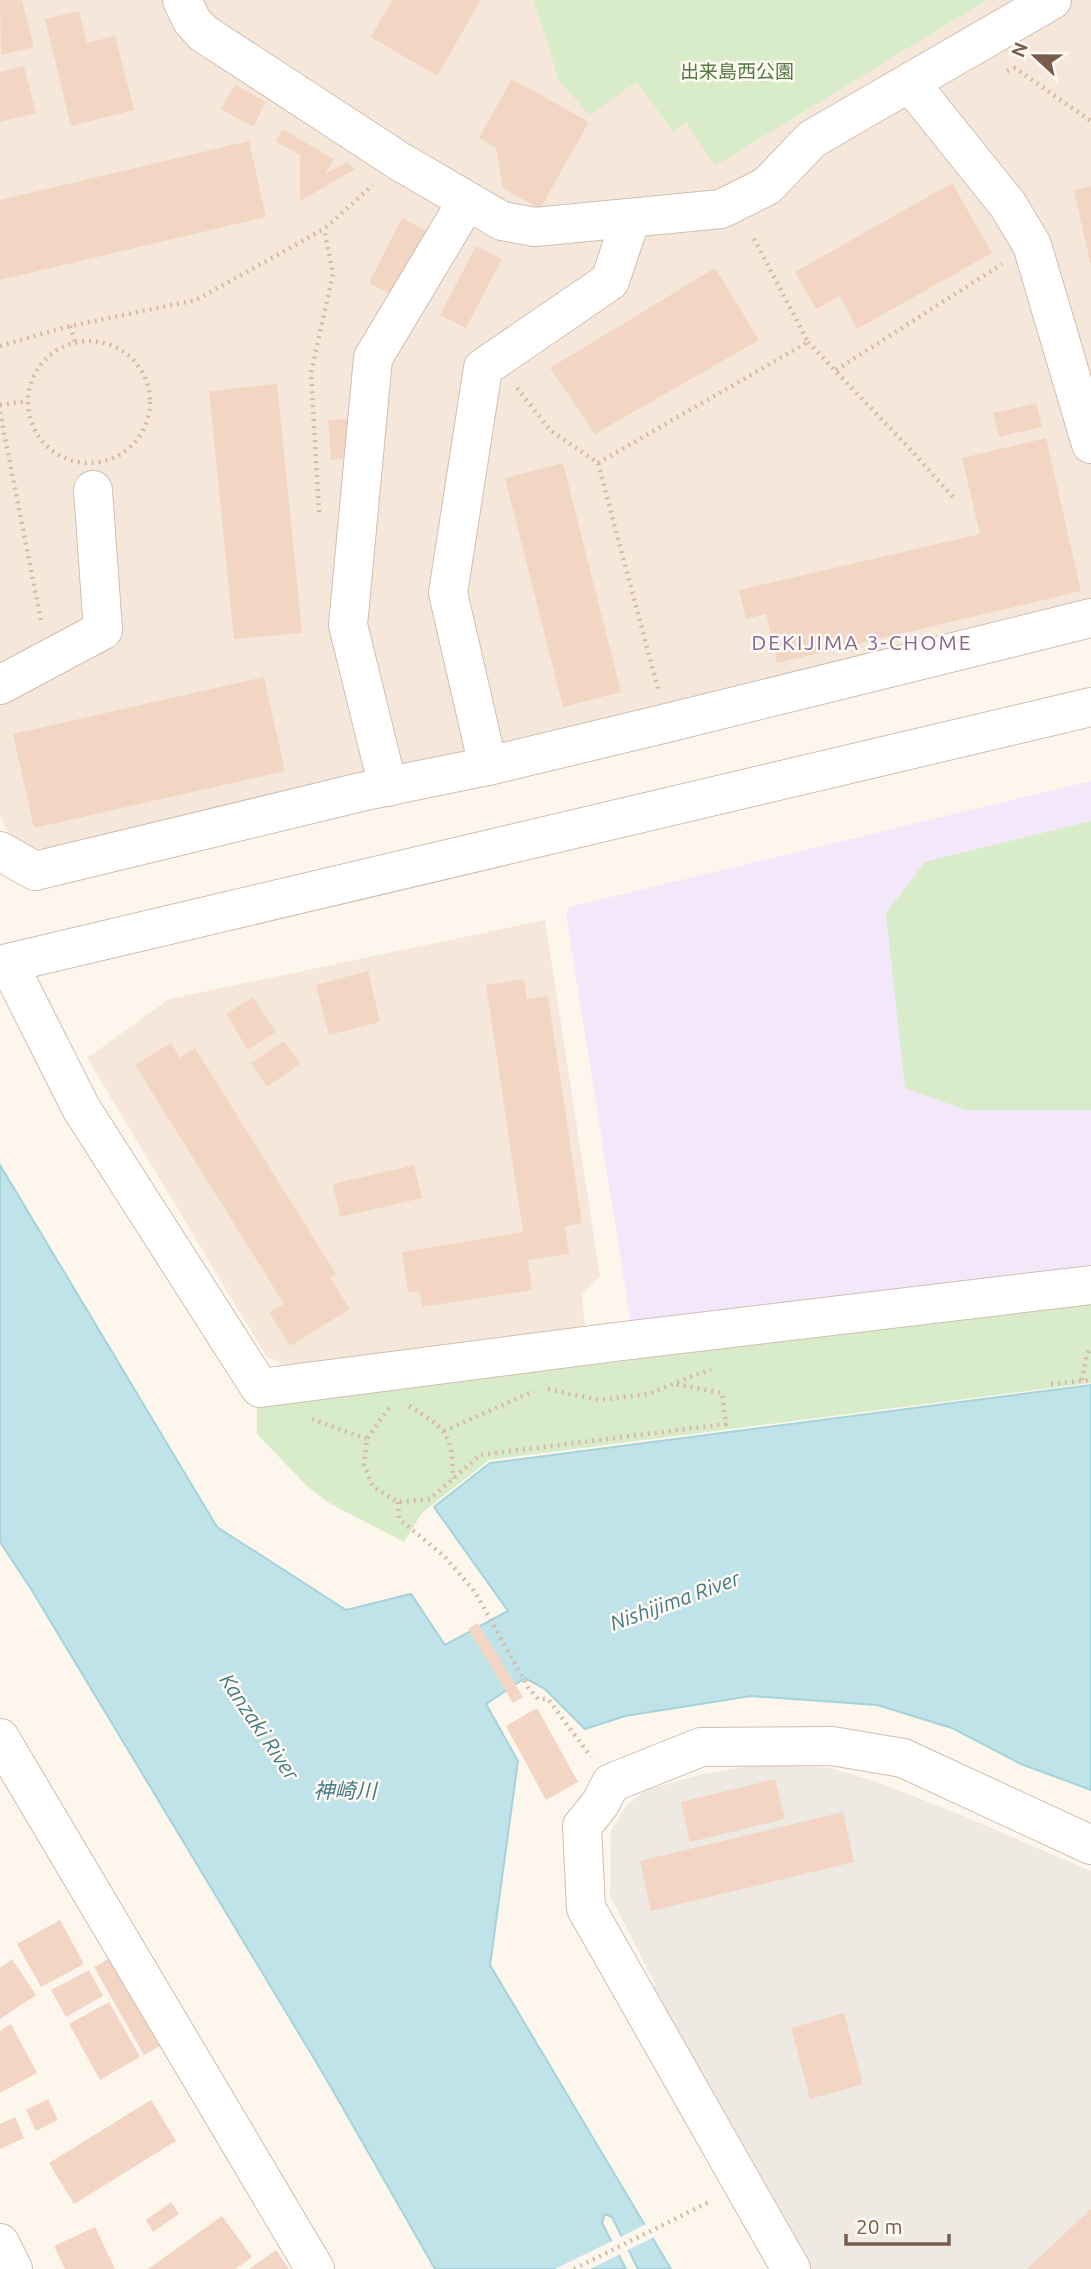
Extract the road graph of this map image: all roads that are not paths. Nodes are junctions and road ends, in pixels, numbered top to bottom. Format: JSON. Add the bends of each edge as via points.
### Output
{"nodes":[{"id":1,"x":182,"y":0,"type":"edge"},
{"id":2,"x":1052,"y":0,"type":"edge"},
{"id":3,"x":910,"y":83,"type":"junction"},
{"id":4,"x":467,"y":201,"type":"junction"},
{"id":5,"x":631,"y":218,"type":"junction"},
{"id":6,"x":1091,"y":444,"type":"edge"},
{"id":7,"x":93,"y":490,"type":"dead end"},
{"id":8,"x":1091,"y":618,"type":"edge"},
{"id":9,"x":0,"y":685,"type":"edge"},
{"id":10,"x":1091,"y":707,"type":"edge"},
{"id":11,"x":488,"y":766,"type":"junction"},
{"id":12,"x":388,"y":787,"type":"junction"},
{"id":13,"x":0,"y":851,"type":"edge"},
{"id":14,"x":4,"y":957,"type":"edge"},
{"id":15,"x":1091,"y":1285,"type":"edge"},
{"id":16,"x":0,"y":1738,"type":"edge"},
{"id":17,"x":1091,"y":1845,"type":"edge"},
{"id":18,"x":0,"y":2243,"type":"edge"},
{"id":19,"x":13,"y":2269,"type":"edge"},
{"id":20,"x":314,"y":2269,"type":"edge"},
{"id":21,"x":791,"y":2269,"type":"edge"}],
"edges":[{"from":1,"to":4,"type":"street","via":[[203,33]]},
{"from":2,"to":3,"type":"street"},
{"from":3,"to":5,"type":"street","via":[[812,139],[767,186],[736,202],[721,209]]},
{"from":3,"to":6,"type":"street","via":[[1008,205],[1032,245]]},
{"from":4,"to":5,"type":"street","via":[[502,221],[535,227]]},
{"from":4,"to":12,"type":"street","via":[[373,358],[348,625]]},
{"from":5,"to":11,"type":"street","via":[[610,281],[483,368],[449,593]]},
{"from":7,"to":9,"type":"street","via":[[103,630]]},
{"from":8,"to":11,"type":"street"},
{"from":10,"to":14,"type":"street"},
{"from":11,"to":12,"type":"street"},
{"from":12,"to":13,"type":"street","via":[[35,872]]},
{"from":14,"to":15,"type":"street","via":[[81,1108],[260,1388]]},
{"from":16,"to":20,"type":"street"},
{"from":17,"to":21,"type":"street","via":[[903,1758],[832,1746],[701,1748],[611,1783],[582,1826],[586,1908]]},
{"from":18,"to":19,"type":"street"}]}
